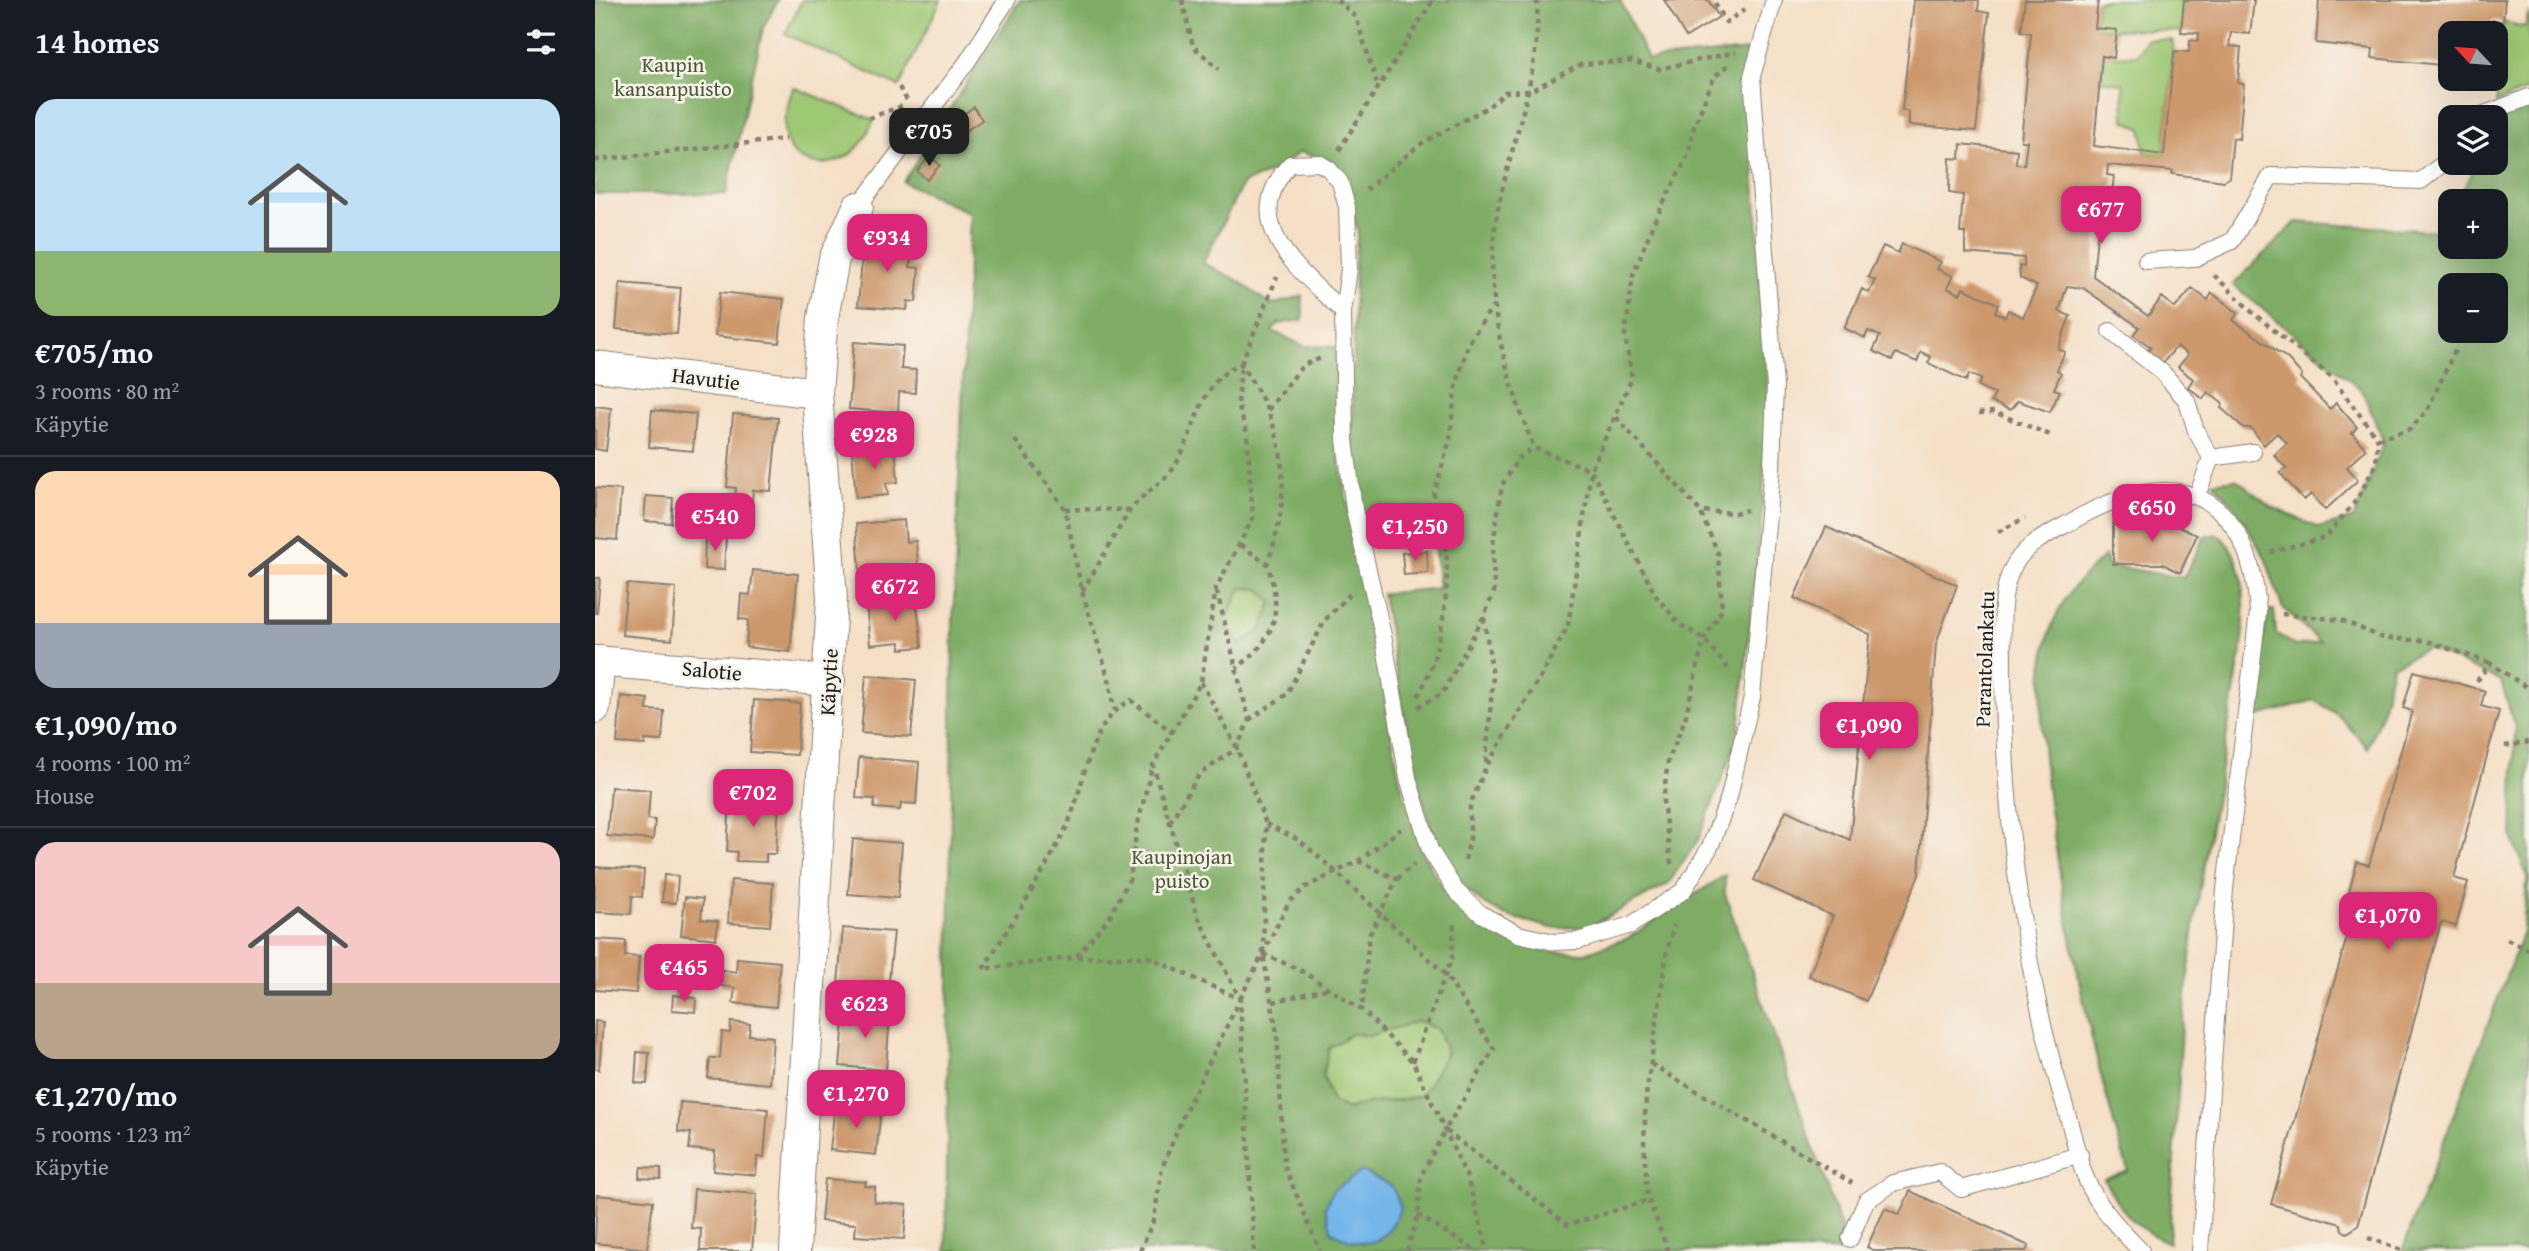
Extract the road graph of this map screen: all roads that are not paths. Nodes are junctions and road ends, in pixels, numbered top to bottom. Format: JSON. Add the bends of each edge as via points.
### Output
{"nodes":[{"id":1,"x":1007,"y":0,"type":"edge"},
{"id":2,"x":1774,"y":0,"type":"edge"},
{"id":3,"x":2529,"y":97,"type":"edge"},
{"id":4,"x":2508,"y":105,"type":"edge"},
{"id":5,"x":2438,"y":168,"type":"edge"},
{"id":6,"x":858,"y":206,"type":"joint"},
{"id":7,"x":2146,"y":261,"type":"dead end"},
{"id":8,"x":1343,"y":312,"type":"junction"},
{"id":9,"x":2110,"y":331,"type":"dead end"},
{"id":10,"x":595,"y":366,"type":"edge"},
{"id":11,"x":817,"y":393,"type":"junction"},
{"id":12,"x":2253,"y":452,"type":"dead end"},
{"id":13,"x":2211,"y":458,"type":"junction"},
{"id":14,"x":2197,"y":496,"type":"junction"},
{"id":15,"x":598,"y":661,"type":"edge"},
{"id":16,"x":830,"y":681,"type":"junction"},
{"id":17,"x":595,"y":708,"type":"edge"},
{"id":18,"x":2080,"y":1155,"type":"junction"},
{"id":19,"x":1850,"y":1239,"type":"dead end"},
{"id":20,"x":795,"y":1251,"type":"edge"},
{"id":21,"x":2141,"y":1251,"type":"edge"},
{"id":22,"x":2200,"y":1251,"type":"edge"}],
"edges":[{"from":1,"to":6,"type":"lane","name":"Käpytie","via":[[967,62]]},
{"from":2,"to":8,"type":"lane","via":[[1752,76],[1775,386],[1752,696],[1730,797],[1710,847],[1683,891],[1631,925],[1578,941],[1554,942],[1518,934],[1481,914],[1439,867],[1419,817],[1354,509],[1345,440]]},
{"from":3,"to":4,"type":"lane"},
{"from":5,"to":7,"type":"lane","via":[[2421,181],[2271,176],[2232,241],[2195,258]]},
{"from":6,"to":11,"type":"street","name":"Käpytie","via":[[834,259]]},
{"from":8,"to":8,"type":"lane","via":[[1349,270],[1347,207],[1340,182],[1319,163],[1290,164],[1274,183],[1270,228],[1286,257]]},
{"from":9,"to":13,"type":"lane","via":[[2162,372],[2187,401]]},
{"from":10,"to":11,"type":"street","name":"Havutie"},
{"from":11,"to":16,"type":"street","name":"Käpytie","via":[[832,598]]},
{"from":12,"to":13,"type":"lane"},
{"from":13,"to":14,"type":"lane"},
{"from":14,"to":18,"type":"lane","name":"Parantolankatu","via":[[2143,491],[2084,514],[2033,543],[2015,563],[2004,595],[2002,723],[2013,846],[2053,1071]]},
{"from":14,"to":22,"type":"lane","name":"Parantolankatu","via":[[2207,499],[2232,523],[2255,576],[2258,612],[2225,889]]},
{"from":15,"to":16,"type":"street","name":"Salotie"},
{"from":15,"to":17,"type":"street"},
{"from":16,"to":20,"type":"street","name":"Käpytie"},
{"from":18,"to":19,"type":"lane","via":[[1961,1189],[1940,1172],[1893,1183],[1866,1201]]},
{"from":18,"to":21,"type":"lane","name":"Parantolankatu","via":[[2090,1188]]}]}
